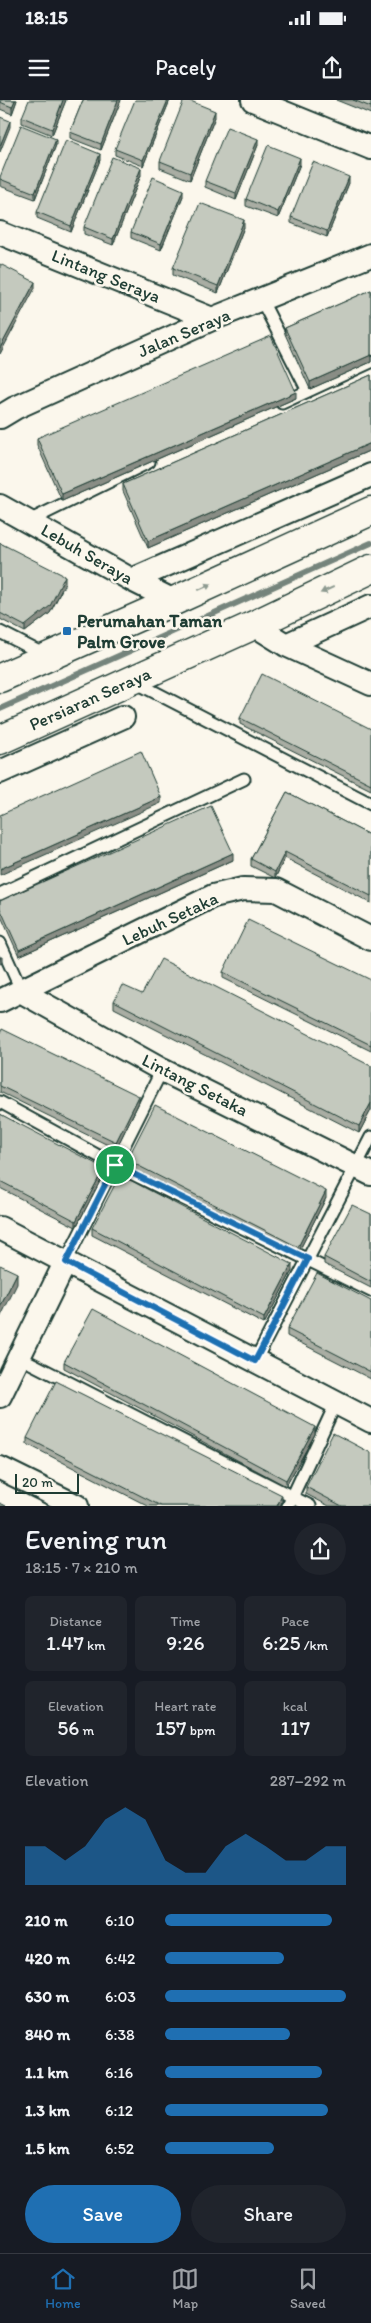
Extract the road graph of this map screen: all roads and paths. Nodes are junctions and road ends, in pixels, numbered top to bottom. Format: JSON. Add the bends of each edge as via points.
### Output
{"nodes":[{"id":1,"x":253,"y":100,"type":"edge"},
{"id":2,"x":371,"y":148,"type":"edge"},
{"id":3,"x":0,"y":233,"type":"edge"},
{"id":4,"x":371,"y":255,"type":"edge"},
{"id":5,"x":262,"y":301,"type":"junction"},
{"id":6,"x":212,"y":320,"type":"junction"},
{"id":7,"x":371,"y":362,"type":"edge"},
{"id":8,"x":308,"y":392,"type":"junction"},
{"id":9,"x":271,"y":408,"type":"edge"},
{"id":10,"x":0,"y":417,"type":"edge"},
{"id":11,"x":162,"y":456,"type":"edge"},
{"id":12,"x":371,"y":475,"type":"edge"},
{"id":13,"x":0,"y":506,"type":"edge"},
{"id":14,"x":371,"y":511,"type":"edge"},
{"id":15,"x":29,"y":521,"type":"junction"},
{"id":16,"x":371,"y":569,"type":"edge"},
{"id":17,"x":132,"y":580,"type":"junction"},
{"id":18,"x":174,"y":602,"type":"junction"},
{"id":19,"x":371,"y":606,"type":"edge"},
{"id":20,"x":254,"y":624,"type":"junction"},
{"id":21,"x":0,"y":632,"type":"edge"},
{"id":22,"x":286,"y":645,"type":"junction"},
{"id":23,"x":46,"y":656,"type":"junction"},
{"id":24,"x":0,"y":678,"type":"edge"},
{"id":25,"x":131,"y":680,"type":"junction"},
{"id":26,"x":371,"y":684,"type":"edge"},
{"id":27,"x":124,"y":718,"type":"dead end"},
{"id":28,"x":0,"y":740,"type":"edge"},
{"id":29,"x":0,"y":772,"type":"edge"},
{"id":30,"x":244,"y":779,"type":"dead end"},
{"id":31,"x":371,"y":804,"type":"edge"},
{"id":32,"x":0,"y":894,"type":"edge"},
{"id":33,"x":371,"y":939,"type":"edge"},
{"id":34,"x":0,"y":943,"type":"edge"},
{"id":35,"x":22,"y":992,"type":"junction"},
{"id":36,"x":0,"y":1002,"type":"edge"},
{"id":37,"x":162,"y":1070,"type":"junction"},
{"id":38,"x":0,"y":1102,"type":"edge"},
{"id":39,"x":371,"y":1137,"type":"edge"},
{"id":40,"x":115,"y":1165,"type":"junction"},
{"id":41,"x":364,"y":1170,"type":"edge"},
{"id":42,"x":0,"y":1228,"type":"edge"},
{"id":43,"x":308,"y":1259,"type":"junction"},
{"id":44,"x":66,"y":1262,"type":"junction"},
{"id":45,"x":371,"y":1291,"type":"edge"},
{"id":46,"x":19,"y":1357,"type":"junction"},
{"id":47,"x":255,"y":1361,"type":"junction"},
{"id":48,"x":0,"y":1396,"type":"edge"},
{"id":49,"x":336,"y":1403,"type":"junction"},
{"id":50,"x":371,"y":1422,"type":"edge"},
{"id":51,"x":0,"y":1468,"type":"edge"},
{"id":52,"x":290,"y":1501,"type":"edge"},
{"id":53,"x":77,"y":1506,"type":"edge"},
{"id":54,"x":310,"y":1506,"type":"edge"}],
"edges":[{"from":1,"to":2,"type":"street"},
{"from":3,"to":6,"type":"street","name":"Lintang Seraya"},
{"from":4,"to":5,"type":"street","name":"Jalan Seraya"},
{"from":5,"to":6,"type":"street","name":"Jalan Seraya"},
{"from":5,"to":8,"type":"lane"},
{"from":6,"to":10,"type":"street","name":"Jalan Seraya"},
{"from":7,"to":8,"type":"lane"},
{"from":8,"to":9,"type":"lane"},
{"from":11,"to":15,"type":"lane"},
{"from":12,"to":17,"type":"street"},
{"from":13,"to":15,"type":"street","name":"Lebuh Seraya"},
{"from":18,"to":14,"type":"main road","one_way":true},
{"from":15,"to":17,"type":"street","name":"Lebuh Seraya"},
{"from":16,"to":20,"type":"main road","name":"Persiaran Seraya","one_way":true},
{"from":17,"to":18,"type":"street","name":"Lebuh Seraya"},
{"from":18,"to":23,"type":"main road"},
{"from":19,"to":22,"type":"street"},
{"from":20,"to":22,"type":"street"},
{"from":20,"to":25,"type":"main road","name":"Persiaran Seraya"},
{"from":21,"to":23,"type":"lane"},
{"from":22,"to":26,"type":"street"},
{"from":23,"to":24,"type":"main road"},
{"from":25,"to":28,"type":"main road","name":"Persiaran Seraya"},
{"from":25,"to":31,"type":"lane"},
{"from":27,"to":29,"type":"street","name":"Persiaran Seraya"},
{"from":30,"to":32,"type":"lane"},
{"from":33,"to":35,"type":"street","name":"Lebuh Setaka","via":[[276,890],[242,889],[213,896]]},
{"from":34,"to":35,"type":"lane"},
{"from":35,"to":36,"type":"street","name":"Lebuh Setaka"},
{"from":35,"to":37,"type":"street","name":"Lintang Setaka"},
{"from":37,"to":40,"type":"lane"},
{"from":37,"to":41,"type":"street","name":"Lintang Setaka"},
{"from":38,"to":40,"type":"lane"},
{"from":39,"to":41,"type":"lane"},
{"from":40,"to":43,"type":"lane"},
{"from":40,"to":44,"type":"lane"},
{"from":41,"to":43,"type":"lane"},
{"from":42,"to":44,"type":"street"},
{"from":43,"to":45,"type":"lane"},
{"from":43,"to":47,"type":"lane"},
{"from":44,"to":46,"type":"street"},
{"from":44,"to":47,"type":"street"},
{"from":46,"to":48,"type":"street"},
{"from":46,"to":52,"type":"lane"},
{"from":47,"to":49,"type":"street"},
{"from":49,"to":50,"type":"street"},
{"from":49,"to":52,"type":"lane"},
{"from":51,"to":53,"type":"street"},
{"from":52,"to":54,"type":"lane"}]}
